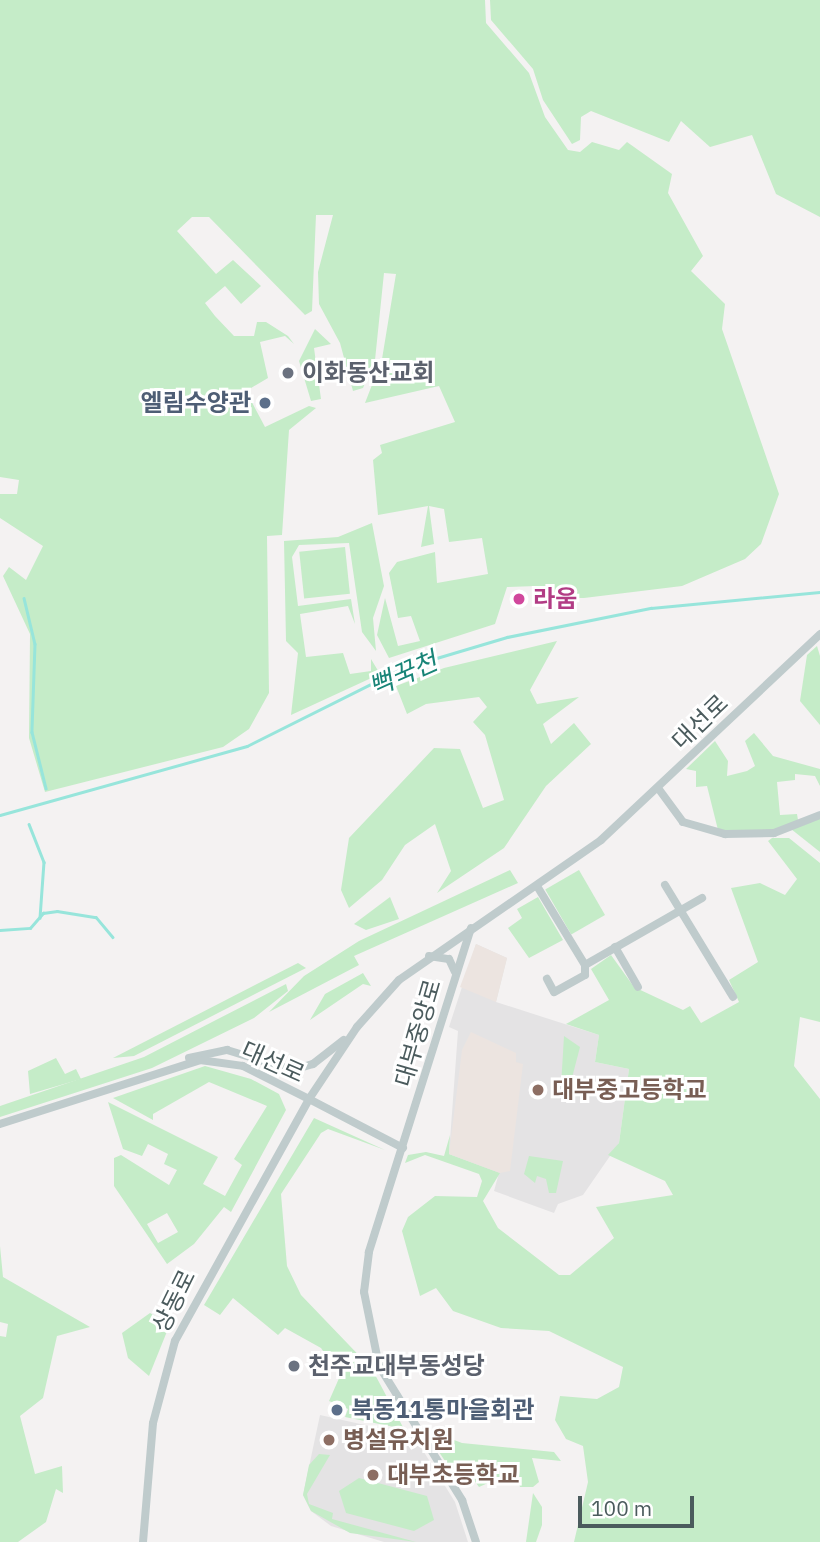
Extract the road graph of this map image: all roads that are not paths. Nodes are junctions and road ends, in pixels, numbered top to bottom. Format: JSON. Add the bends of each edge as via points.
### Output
{"nodes":[{"id":1,"x":820,"y":635,"type":"edge"},
{"id":2,"x":657,"y":788,"type":"junction"},
{"id":3,"x":820,"y":815,"type":"edge"},
{"id":4,"x":665,"y":884,"type":"dead end"},
{"id":5,"x":537,"y":886,"type":"junction"},
{"id":6,"x":702,"y":898,"type":"dead end"},
{"id":7,"x":680,"y":910,"type":"junction"},
{"id":8,"x":471,"y":928,"type":"junction"},
{"id":9,"x":615,"y":947,"type":"junction"},
{"id":10,"x":428,"y":956,"type":"junction"},
{"id":11,"x":585,"y":965,"type":"junction"},
{"id":12,"x":455,"y":975,"type":"junction"},
{"id":13,"x":547,"y":979,"type":"dead end"},
{"id":14,"x":638,"y":987,"type":"dead end"},
{"id":15,"x":733,"y":997,"type":"dead end"},
{"id":16,"x":352,"y":1034,"type":"junction"},
{"id":17,"x":171,"y":1065,"type":"junction"},
{"id":18,"x":309,"y":1099,"type":"junction"},
{"id":19,"x":0,"y":1124,"type":"edge"},
{"id":20,"x":403,"y":1148,"type":"junction"},
{"id":21,"x":143,"y":1542,"type":"edge"},
{"id":22,"x":476,"y":1542,"type":"edge"}],
"edges":[{"from":1,"to":2,"type":"street","name":"대선로"},
{"from":2,"to":3,"type":"street","via":[[682,821],[725,834],[774,833]]},
{"from":2,"to":5,"type":"street","name":"대선로","via":[[601,840]]},
{"from":4,"to":7,"type":"street"},
{"from":5,"to":8,"type":"street","name":"대선로"},
{"from":5,"to":11,"type":"street"},
{"from":6,"to":7,"type":"street"},
{"from":7,"to":9,"type":"street"},
{"from":7,"to":15,"type":"street"},
{"from":8,"to":10,"type":"street","name":"대선로"},
{"from":8,"to":12,"type":"street","name":"대부중앙로"},
{"from":9,"to":11,"type":"street"},
{"from":9,"to":14,"type":"street"},
{"from":10,"to":12,"type":"street","via":[[449,959]]},
{"from":10,"to":16,"type":"street","name":"대선로","via":[[385,993]]},
{"from":11,"to":13,"type":"street","via":[[585,975],[554,992]]},
{"from":12,"to":20,"type":"street","name":"대부중앙로"},
{"from":16,"to":17,"type":"street","via":[[305,1068],[281,1069],[227,1050]]},
{"from":16,"to":18,"type":"street","name":"대선로"},
{"from":17,"to":18,"type":"street","name":"대선로","via":[[232,1063]]},
{"from":17,"to":19,"type":"street","name":"대선로","via":[[93,1099]]},
{"from":18,"to":20,"type":"street"},
{"from":18,"to":21,"type":"street","name":"상동로","via":[[175,1341],[153,1423]]},
{"from":20,"to":22,"type":"street","name":"대부중앙로","via":[[369,1252],[369,1334],[385,1378],[462,1500]]}]}
